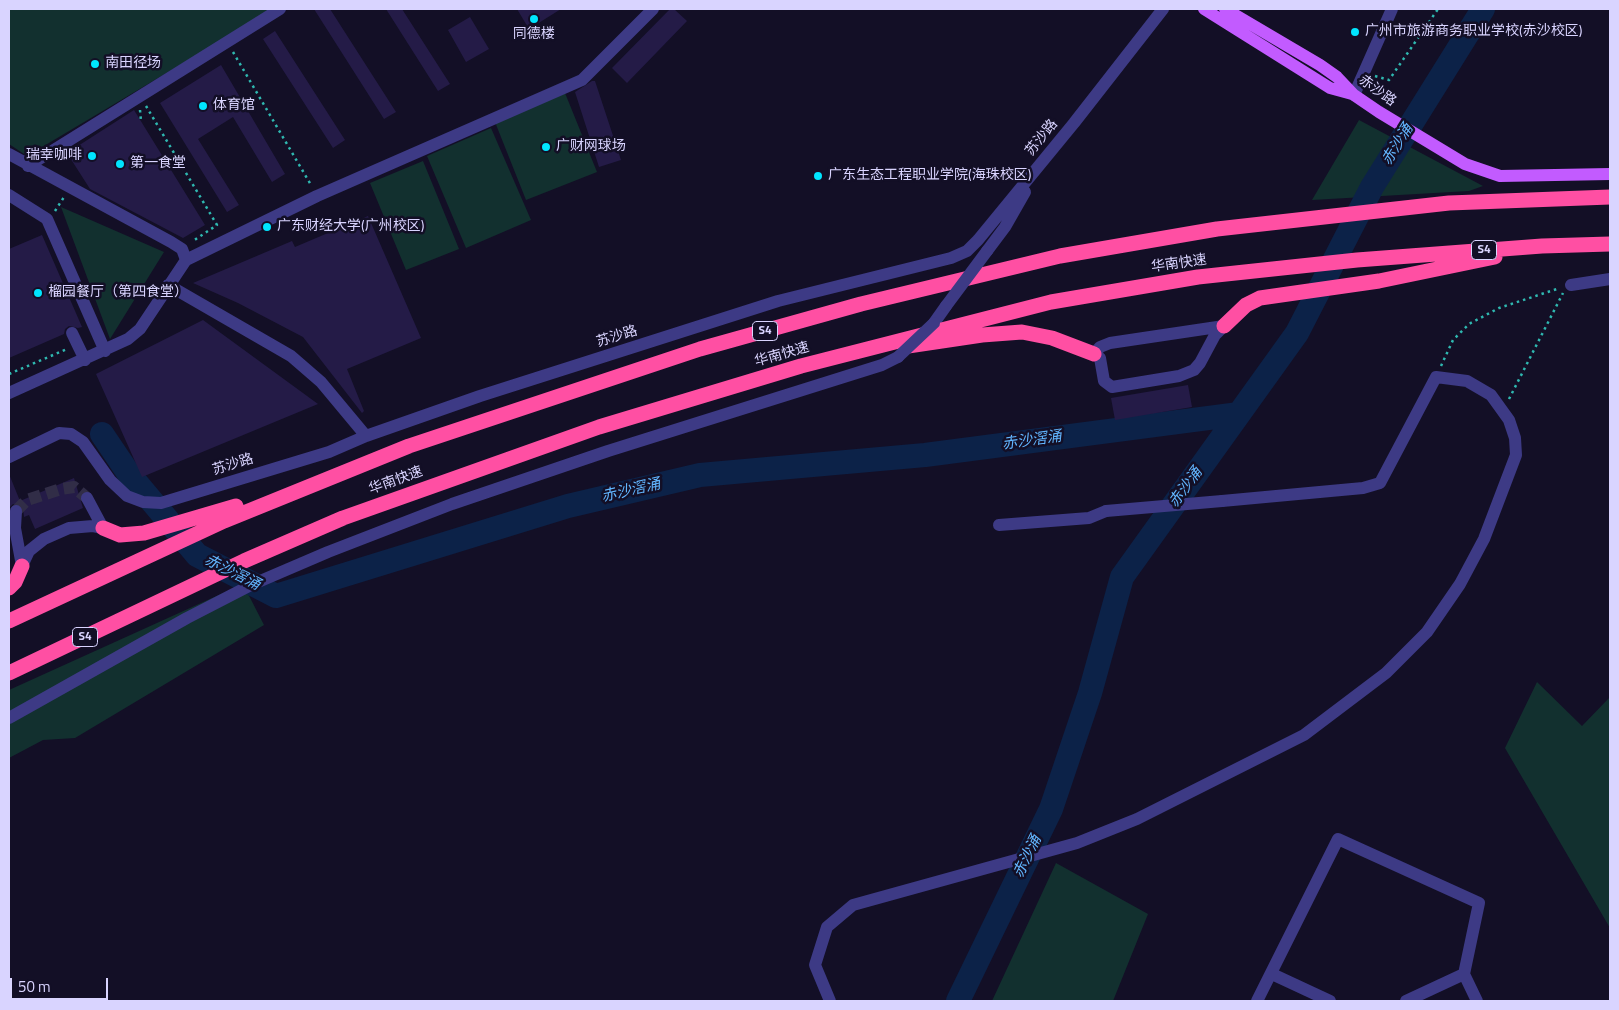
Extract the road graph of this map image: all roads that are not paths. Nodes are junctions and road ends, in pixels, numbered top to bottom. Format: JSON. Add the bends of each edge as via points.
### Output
{"nodes":[{"id":1,"x":280,"y":9,"type":"edge"},
{"id":2,"x":653,"y":9,"type":"edge"},
{"id":3,"x":1163,"y":9,"type":"edge"},
{"id":4,"x":1204,"y":9,"type":"edge"},
{"id":5,"x":1226,"y":9,"type":"edge"},
{"id":6,"x":1392,"y":9,"type":"edge"},
{"id":7,"x":1354,"y":95,"type":"junction"},
{"id":8,"x":9,"y":154,"type":"edge"},
{"id":9,"x":1041,"y":163,"type":"junction"},
{"id":10,"x":28,"y":166,"type":"junction"},
{"id":11,"x":1610,"y":174,"type":"edge"},
{"id":12,"x":9,"y":195,"type":"edge"},
{"id":13,"x":1610,"y":197,"type":"edge"},
{"id":14,"x":1610,"y":244,"type":"edge"},
{"id":15,"x":1553,"y":246,"type":"junction"},
{"id":16,"x":184,"y":254,"type":"junction"},
{"id":17,"x":1610,"y":279,"type":"edge"},
{"id":18,"x":168,"y":284,"type":"junction"},
{"id":19,"x":1571,"y":285,"type":"road end"},
{"id":20,"x":1224,"y":326,"type":"junction"},
{"id":21,"x":75,"y":339,"type":"road end"},
{"id":22,"x":105,"y":351,"type":"junction"},
{"id":23,"x":1094,"y":354,"type":"junction"},
{"id":24,"x":837,"y":356,"type":"junction"},
{"id":25,"x":85,"y":360,"type":"junction"},
{"id":26,"x":9,"y":393,"type":"edge"},
{"id":27,"x":366,"y":436,"type":"junction"},
{"id":28,"x":9,"y":457,"type":"edge"},
{"id":29,"x":87,"y":498,"type":"tunnel mouth"},
{"id":30,"x":16,"y":510,"type":"dead end"},
{"id":31,"x":220,"y":516,"type":"junction"},
{"id":32,"x":999,"y":525,"type":"dead end"},
{"id":33,"x":103,"y":528,"type":"junction"},
{"id":34,"x":22,"y":566,"type":"junction"},
{"id":35,"x":9,"y":588,"type":"edge"},
{"id":36,"x":9,"y":621,"type":"edge"},
{"id":37,"x":9,"y":673,"type":"edge"},
{"id":38,"x":9,"y":718,"type":"edge"},
{"id":39,"x":1272,"y":974,"type":"junction"},
{"id":40,"x":1464,"y":974,"type":"junction"},
{"id":41,"x":828,"y":998,"type":"edge"},
{"id":42,"x":1257,"y":1001,"type":"edge"},
{"id":43,"x":1330,"y":1001,"type":"edge"},
{"id":44,"x":1406,"y":1001,"type":"edge"},
{"id":45,"x":1477,"y":1001,"type":"edge"}],
"edges":[{"from":1,"to":10,"type":"street"},
{"from":2,"to":16,"type":"street","via":[[582,80]]},
{"from":3,"to":9,"type":"street","name":"苏沙路"},
{"from":4,"to":7,"type":"main road","via":[[1330,88]]},
{"from":5,"to":7,"type":"main road","name":"赤沙路","via":[[1320,65]]},
{"from":6,"to":7,"type":"street"},
{"from":7,"to":11,"type":"main road","name":"赤沙路","via":[[1465,164],[1500,176]]},
{"from":8,"to":10,"type":"street"},
{"from":9,"to":27,"type":"street","name":"苏沙路","via":[[978,240],[967,251],[951,258],[778,300]]},
{"from":9,"to":38,"type":"street","bridge":true,"via":[[1006,227],[934,323],[898,357],[882,365],[452,504],[298,565],[187,618]]},
{"from":10,"to":16,"type":"street"},
{"from":12,"to":22,"type":"street","via":[[47,219]]},
{"from":13,"to":31,"type":"highway","name":"华南快速","number":"S4","via":[[1511,200],[1328,216],[1121,244],[1051,258],[861,304],[691,352],[495,416]]},
{"from":14,"to":15,"type":"highway","name":"华南快速","number":"S4"},
{"from":15,"to":20,"type":"highway","via":[[1252,301]]},
{"from":15,"to":24,"type":"highway","name":"华南快速","number":"S4","via":[[1357,260],[1198,277],[1051,302]]},
{"from":16,"to":18,"type":"street"},
{"from":17,"to":19,"type":"street"},
{"from":18,"to":22,"type":"street","via":[[140,329]]},
{"from":18,"to":27,"type":"street","via":[[291,356],[321,382]]},
{"from":20,"to":23,"type":"street","via":[[1110,343]]},
{"from":20,"to":23,"type":"street","via":[[1215,334],[1194,370],[1179,376],[1112,387],[1104,380],[1100,358]]},
{"from":21,"to":25,"type":"street"},
{"from":22,"to":25,"type":"street"},
{"from":23,"to":24,"type":"highway","via":[[1052,338],[1022,332]]},
{"from":24,"to":37,"type":"highway","name":"华南快速","number":"S4","via":[[695,396],[502,460],[343,518],[244,560]]},
{"from":25,"to":26,"type":"street"},
{"from":27,"to":28,"type":"street","name":"苏沙路","via":[[329,452],[161,503],[143,502],[127,496],[110,480],[83,442],[71,434],[59,433]]},
{"from":29,"to":33,"type":"street"},
{"from":30,"to":34,"type":"street","via":[[15,528]]},
{"from":31,"to":33,"type":"highway","via":[[144,533],[120,535]]},
{"from":31,"to":36,"type":"highway","name":"华南快速","number":"S4","via":[[143,558]]},
{"from":32,"to":41,"type":"street","bridge":true,"via":[[1089,518],[1106,511],[1363,488],[1380,483],[1436,377],[1467,381],[1491,395],[1509,420],[1515,438],[1516,454],[1484,539],[1460,584],[1427,632],[1386,673],[1304,735],[1137,819],[1077,843],[853,906],[827,927],[815,965]]},
{"from":33,"to":34,"type":"street","via":[[69,528],[44,538],[29,551]]},
{"from":34,"to":35,"type":"highway"},
{"from":39,"to":40,"type":"street","via":[[1338,839],[1479,904]]},
{"from":39,"to":42,"type":"street"},
{"from":39,"to":43,"type":"street"},
{"from":40,"to":44,"type":"street"},
{"from":40,"to":45,"type":"street"}]}
